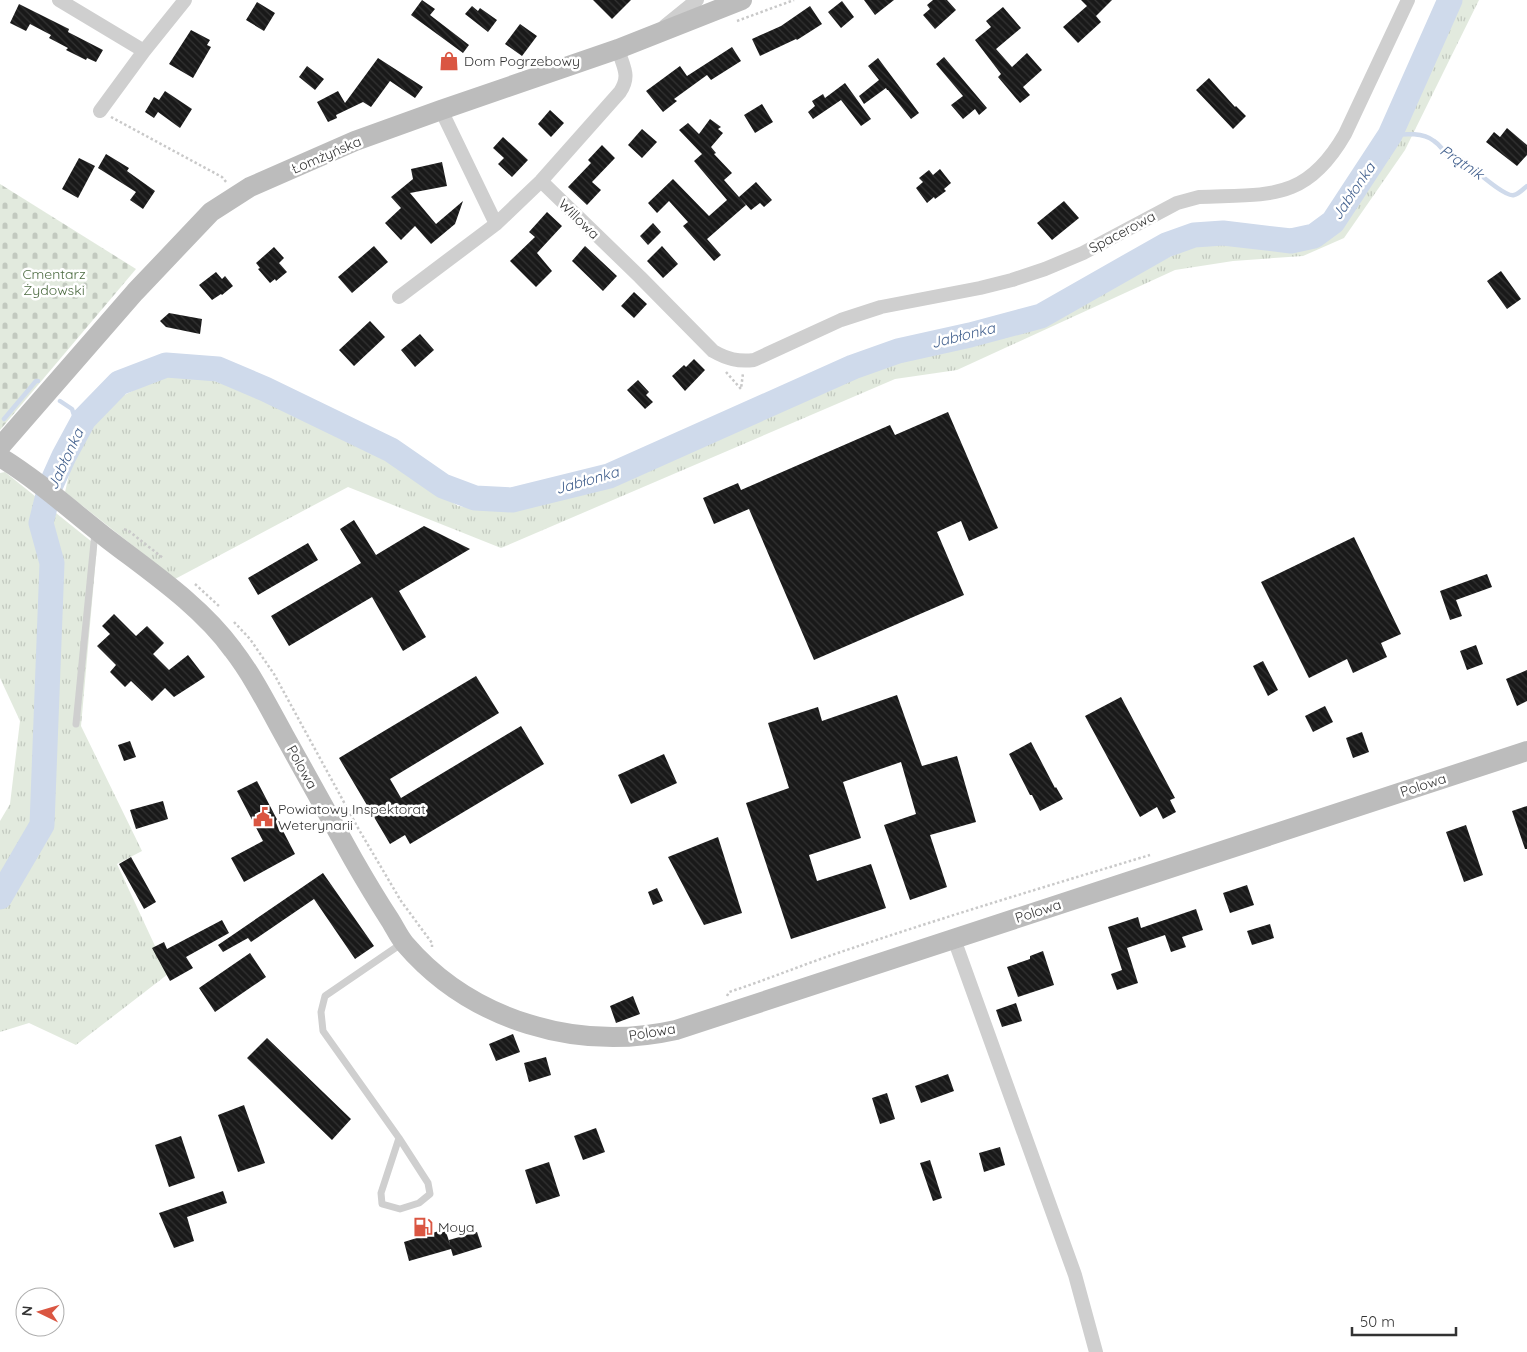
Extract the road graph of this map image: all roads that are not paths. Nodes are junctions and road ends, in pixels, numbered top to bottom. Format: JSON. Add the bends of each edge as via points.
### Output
{"nodes":[{"id":1,"x":59,"y":0,"type":"edge"},
{"id":2,"x":185,"y":0,"type":"edge"},
{"id":3,"x":697,"y":0,"type":"edge"},
{"id":4,"x":742,"y":0,"type":"edge"},
{"id":5,"x":1408,"y":0,"type":"edge"},
{"id":6,"x":653,"y":36,"type":"junction"},
{"id":7,"x":618,"y":49,"type":"junction"},
{"id":8,"x":144,"y":51,"type":"junction"},
{"id":9,"x":441,"y":110,"type":"junction"},
{"id":10,"x":100,"y":111,"type":"road end"},
{"id":11,"x":541,"y":181,"type":"junction"},
{"id":12,"x":496,"y":224,"type":"junction"},
{"id":13,"x":399,"y":298,"type":"dead end"},
{"id":14,"x":742,"y":366,"type":"joint"},
{"id":15,"x":0,"y":447,"type":"edge"},
{"id":16,"x":0,"y":457,"type":"edge"},
{"id":17,"x":96,"y":529,"type":"junction"},
{"id":18,"x":76,"y":724,"type":"dead end"},
{"id":19,"x":1527,"y":751,"type":"edge"},
{"id":20,"x":954,"y":939,"type":"junction"},
{"id":21,"x":404,"y":942,"type":"junction"},
{"id":22,"x":399,"y":1138,"type":"junction"},
{"id":23,"x":1096,"y":1352,"type":"edge"}],
"edges":[{"from":1,"to":8,"type":"street"},
{"from":2,"to":8,"type":"street"},
{"from":3,"to":6,"type":"street"},
{"from":4,"to":6,"type":"street","name":"Łomżyńska"},
{"from":5,"to":14,"type":"street","name":"Spacerowa","via":[[1345,134],[1335,152],[1310,178],[1280,192],[1188,200],[1045,269],[980,288],[881,307],[841,320]]},
{"from":6,"to":7,"type":"street","name":"Łomżyńska"},
{"from":7,"to":9,"type":"street","name":"Łomżyńska"},
{"from":7,"to":11,"type":"street","via":[[627,75],[626,84]]},
{"from":8,"to":10,"type":"street"},
{"from":9,"to":12,"type":"street"},
{"from":9,"to":15,"type":"street","name":"Łomżyńska","via":[[250,186],[211,212],[135,292]]},
{"from":11,"to":12,"type":"street"},
{"from":11,"to":14,"type":"street","name":"Willowa","via":[[713,352]]},
{"from":12,"to":13,"type":"street"},
{"from":16,"to":17,"type":"street","name":"Polowa"},
{"from":17,"to":18,"type":"lane"},
{"from":17,"to":21,"type":"street","name":"Polowa","via":[[200,614],[232,648],[255,682],[371,892]]},
{"from":19,"to":20,"type":"street","name":"Polowa"},
{"from":20,"to":21,"type":"street","name":"Polowa","via":[[676,1030],[625,1037],[583,1036],[510,1018],[459,992],[421,961]]},
{"from":20,"to":23,"type":"street","via":[[1075,1275]]},
{"from":21,"to":22,"type":"lane","via":[[325,996],[321,1012],[324,1030]]},
{"from":22,"to":22,"type":"lane","via":[[381,1193],[382,1204],[400,1209],[419,1203],[430,1194],[428,1183]]}]}
